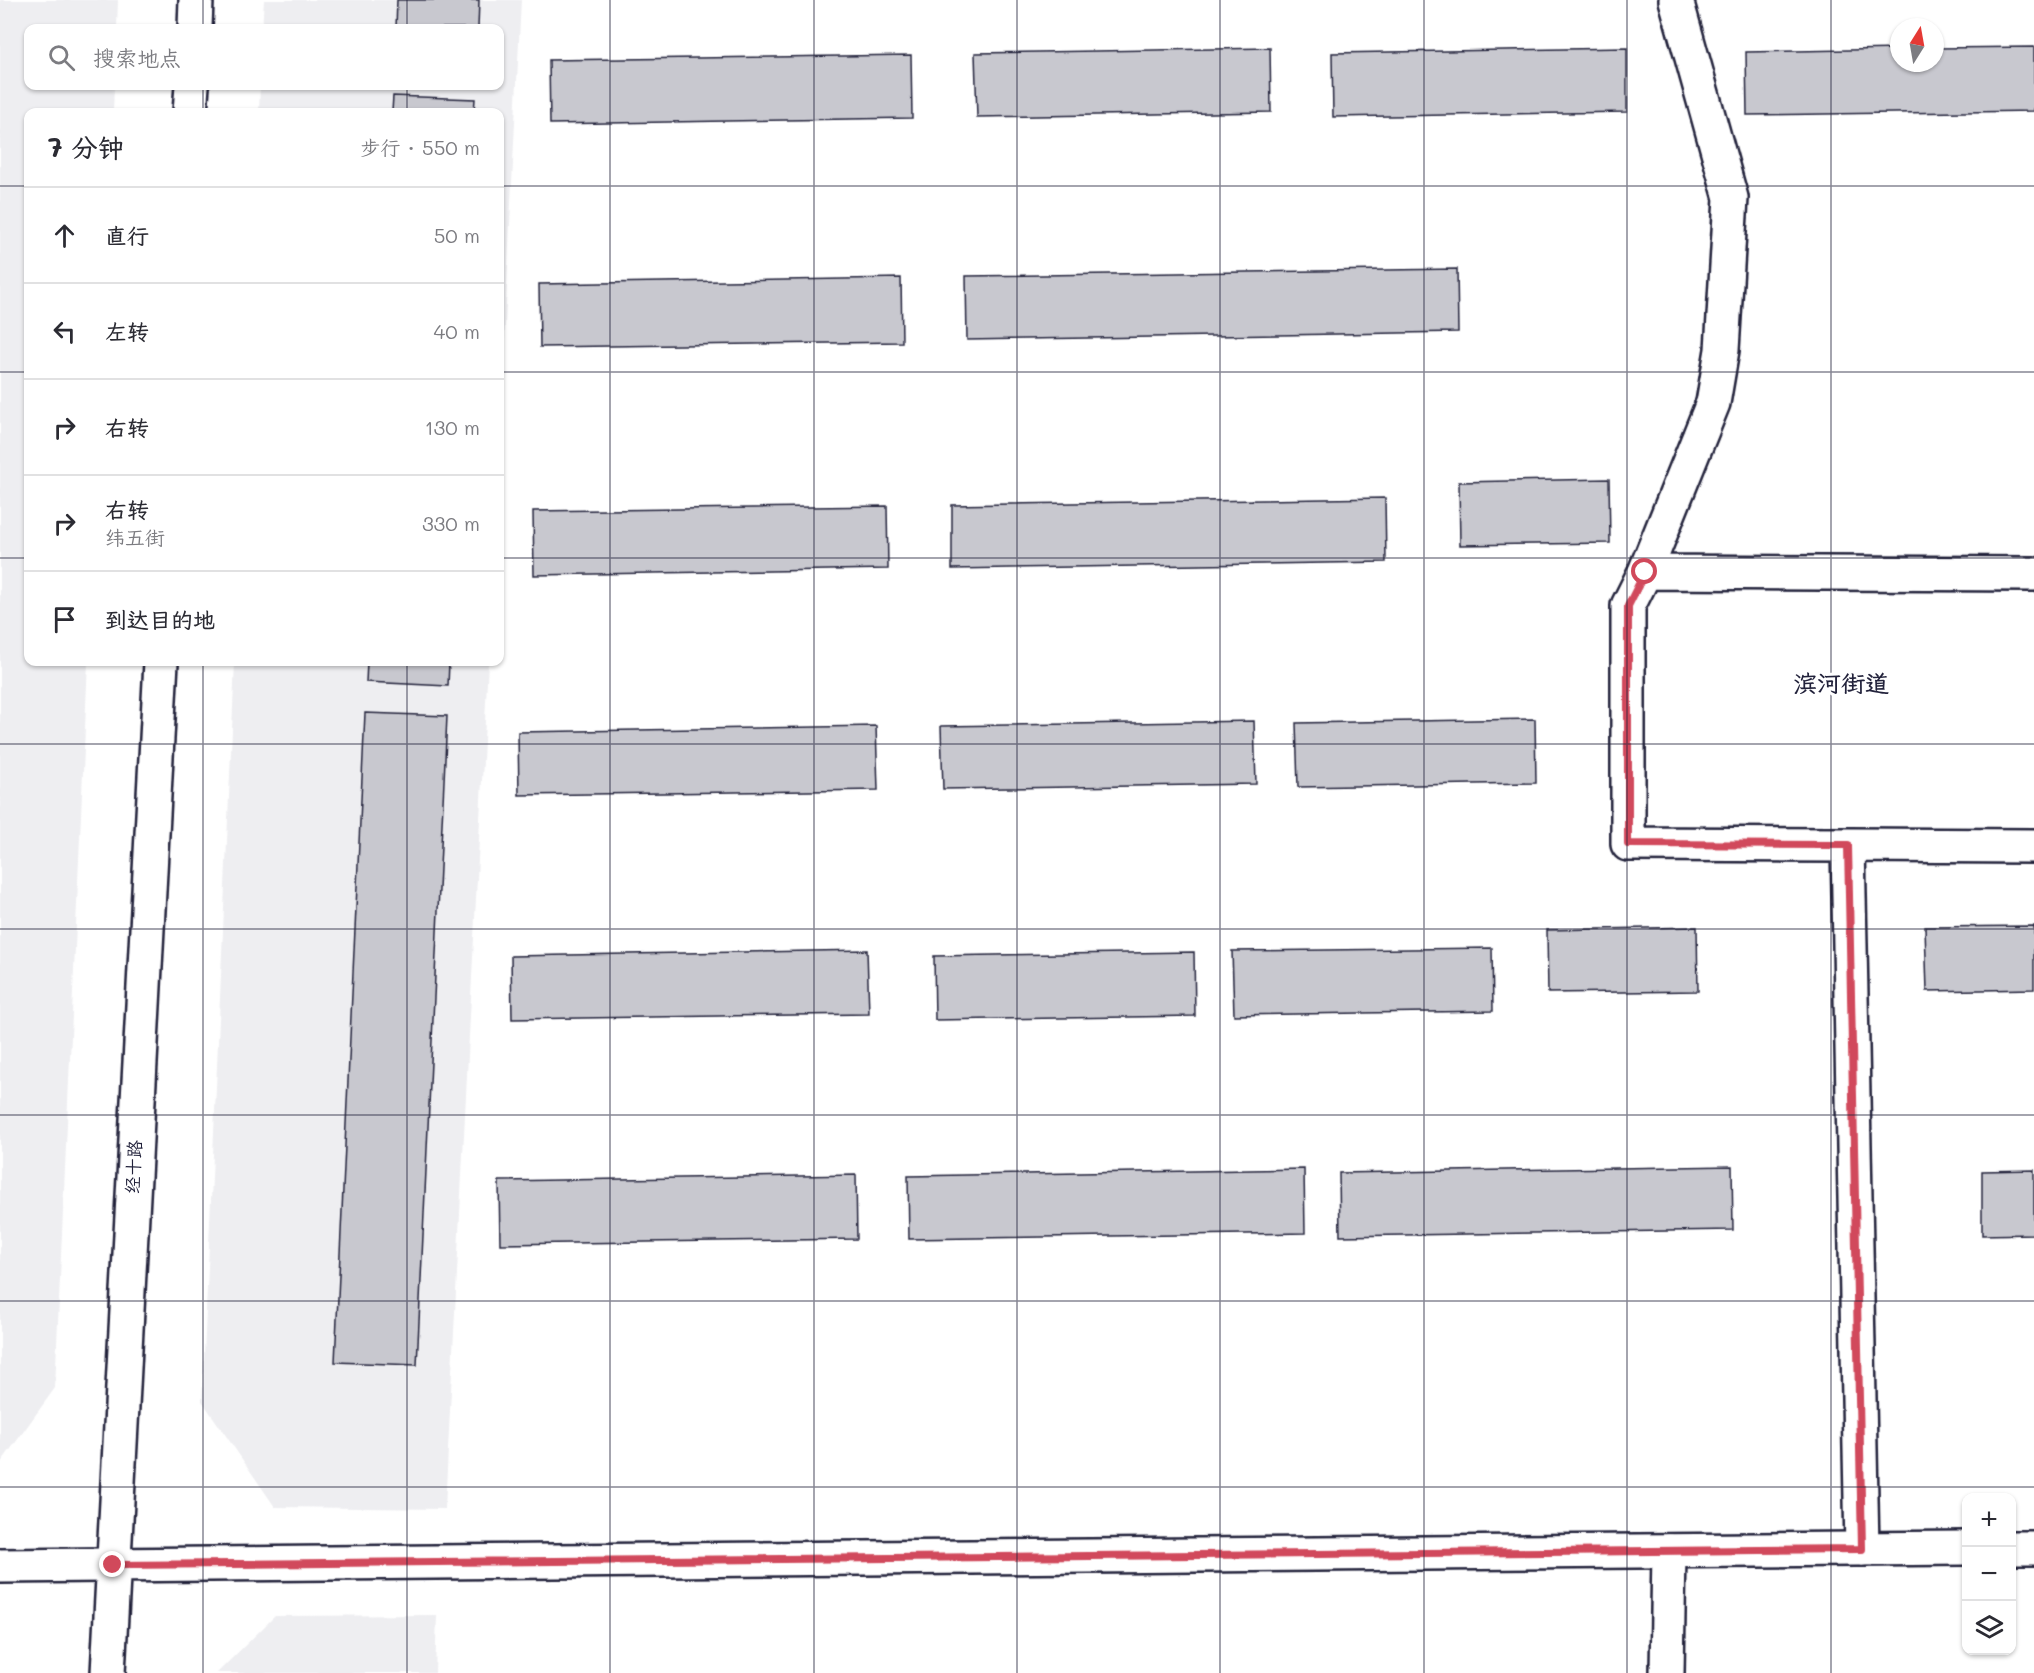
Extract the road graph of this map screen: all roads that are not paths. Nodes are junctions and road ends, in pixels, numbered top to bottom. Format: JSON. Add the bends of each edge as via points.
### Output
{"nodes":[{"id":1,"x":196,"y":0,"type":"edge"},
{"id":2,"x":1676,"y":0,"type":"edge"},
{"id":3,"x":195,"y":24,"type":"edge"},
{"id":4,"x":192,"y":90,"type":"edge"},
{"id":5,"x":190,"y":108,"type":"edge"},
{"id":6,"x":1645,"y":572,"type":"junction"},
{"id":7,"x":2034,"y":574,"type":"edge"},
{"id":8,"x":161,"y":666,"type":"edge"},
{"id":9,"x":1848,"y":845,"type":"junction"},
{"id":10,"x":2034,"y":846,"type":"edge"},
{"id":11,"x":1962,"y":1548,"type":"edge"},
{"id":12,"x":2016,"y":1548,"type":"edge"},
{"id":13,"x":2034,"y":1548,"type":"edge"},
{"id":14,"x":1862,"y":1549,"type":"junction"},
{"id":15,"x":1669,"y":1551,"type":"junction"},
{"id":16,"x":113,"y":1565,"type":"junction"},
{"id":17,"x":0,"y":1566,"type":"edge"},
{"id":18,"x":108,"y":1673,"type":"edge"},
{"id":19,"x":1667,"y":1673,"type":"edge"}],
"edges":[{"from":1,"to":3,"type":"street"},
{"from":2,"to":6,"type":"street","via":[[1731,198],[1722,350],[1713,403]]},
{"from":4,"to":5,"type":"street"},
{"from":6,"to":7,"type":"street"},
{"from":6,"to":9,"type":"street","via":[[1628,606],[1628,844]]},
{"from":8,"to":16,"type":"street","name":"经十路"},
{"from":9,"to":10,"type":"street"},
{"from":9,"to":14,"type":"street"},
{"from":11,"to":14,"type":"street"},
{"from":12,"to":13,"type":"street"},
{"from":14,"to":15,"type":"street"},
{"from":15,"to":16,"type":"street"},
{"from":15,"to":19,"type":"street"},
{"from":16,"to":17,"type":"street"},
{"from":16,"to":18,"type":"street","name":"经十路"}]}
